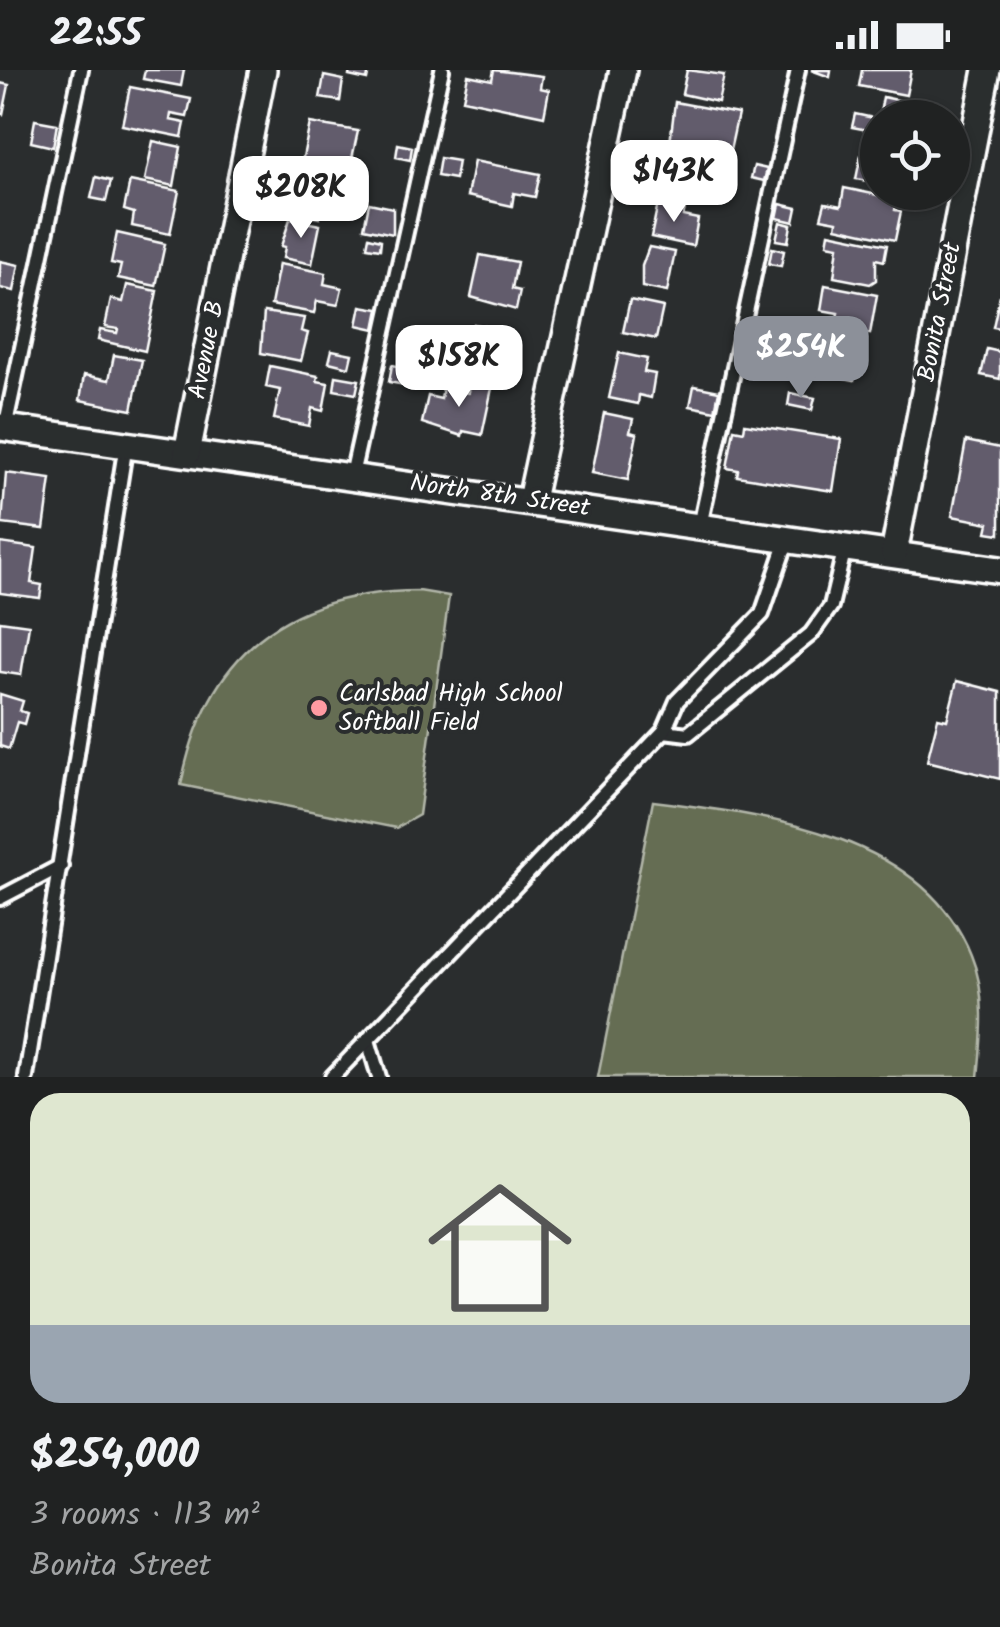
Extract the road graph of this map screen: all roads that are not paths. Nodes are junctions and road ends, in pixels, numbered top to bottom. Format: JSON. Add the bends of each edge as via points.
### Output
{"nodes":[{"id":1,"x":82,"y":70,"type":"edge"},
{"id":2,"x":263,"y":70,"type":"edge"},
{"id":3,"x":442,"y":70,"type":"edge"},
{"id":4,"x":622,"y":70,"type":"edge"},
{"id":5,"x":798,"y":70,"type":"edge"},
{"id":6,"x":987,"y":70,"type":"edge"},
{"id":7,"x":3,"y":428,"type":"edge"},
{"id":8,"x":126,"y":444,"type":"junction"},
{"id":9,"x":187,"y":453,"type":"junction"},
{"id":10,"x":352,"y":475,"type":"junction"},
{"id":11,"x":531,"y":500,"type":"junction"},
{"id":12,"x":700,"y":526,"type":"junction"},
{"id":13,"x":788,"y":538,"type":"junction"},
{"id":14,"x":846,"y":546,"type":"junction"},
{"id":15,"x":894,"y":553,"type":"junction"},
{"id":16,"x":1000,"y":570,"type":"edge"},
{"id":17,"x":664,"y":731,"type":"junction"},
{"id":18,"x":61,"y":866,"type":"junction"},
{"id":19,"x":0,"y":898,"type":"edge"},
{"id":20,"x":368,"y":1040,"type":"junction"},
{"id":21,"x":26,"y":1077,"type":"edge"},
{"id":22,"x":332,"y":1077,"type":"edge"},
{"id":23,"x":379,"y":1077,"type":"edge"}],
"edges":[{"from":1,"to":7,"type":"lane"},
{"from":2,"to":9,"type":"street","name":"Avenue B"},
{"from":3,"to":10,"type":"lane"},
{"from":4,"to":11,"type":"street"},
{"from":5,"to":12,"type":"lane"},
{"from":6,"to":15,"type":"street","name":"Bonita Street"},
{"from":7,"to":8,"type":"street","name":"North 8th Street"},
{"from":8,"to":9,"type":"street","name":"North 8th Street"},
{"from":8,"to":18,"type":"lane"},
{"from":9,"to":10,"type":"street","name":"North 8th Street"},
{"from":10,"to":11,"type":"street","name":"North 8th Street"},
{"from":11,"to":12,"type":"street","name":"North 8th Street"},
{"from":12,"to":13,"type":"street","name":"North 8th Street"},
{"from":13,"to":14,"type":"street","name":"North 8th Street"},
{"from":13,"to":17,"type":"lane","via":[[762,614],[677,702]]},
{"from":14,"to":15,"type":"street","name":"North 8th Street"},
{"from":14,"to":17,"type":"lane","via":[[831,606],[811,634],[688,734]]},
{"from":15,"to":16,"type":"street","name":"North 8th Street"},
{"from":17,"to":20,"type":"lane"},
{"from":18,"to":19,"type":"lane"},
{"from":18,"to":21,"type":"lane"},
{"from":20,"to":22,"type":"lane"},
{"from":20,"to":23,"type":"lane"}]}
